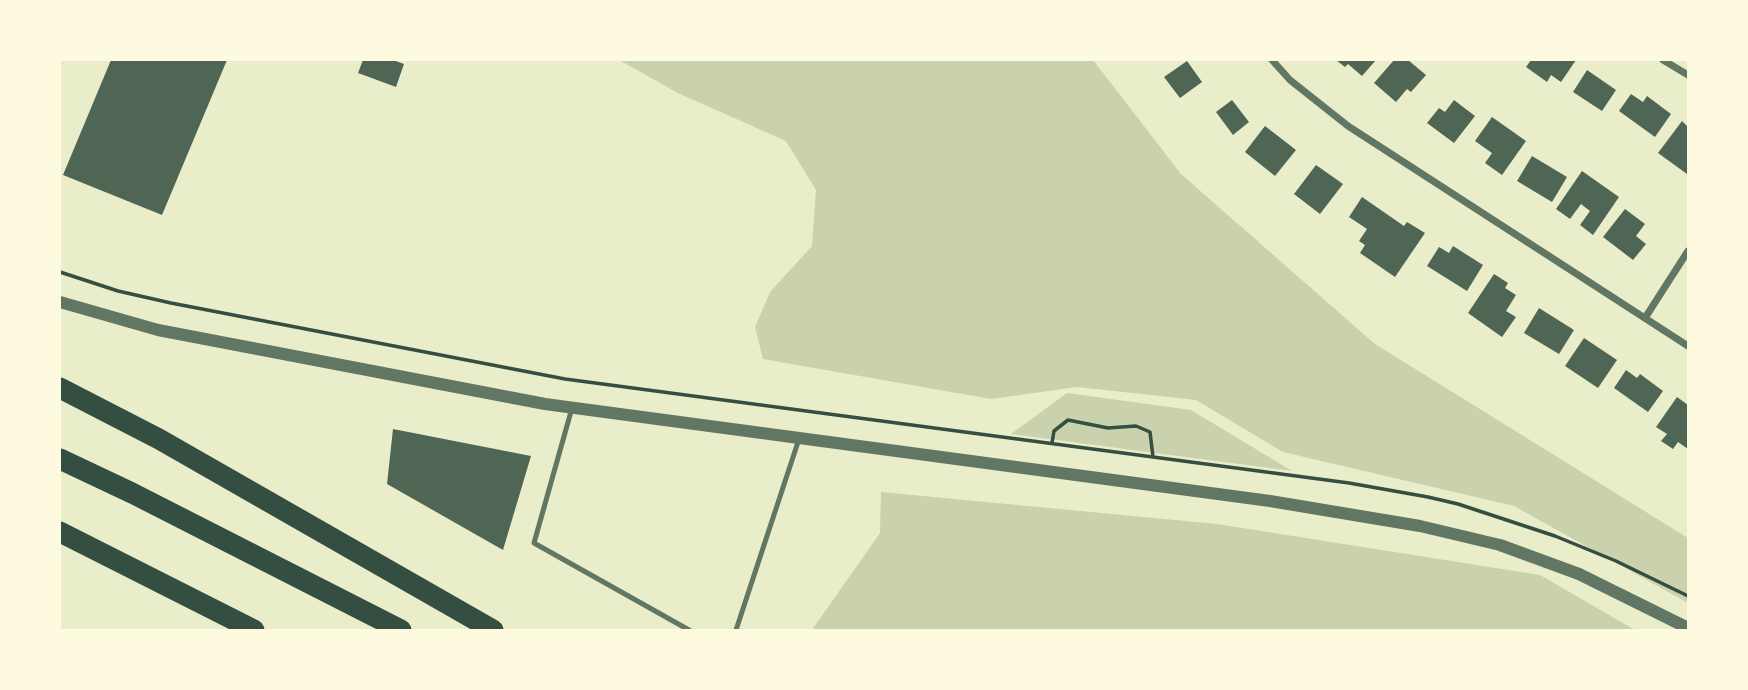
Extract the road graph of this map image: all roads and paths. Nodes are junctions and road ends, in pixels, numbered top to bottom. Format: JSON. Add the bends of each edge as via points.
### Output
{"nodes":[{"id":1,"x":1272,"y":60,"type":"edge"},
{"id":2,"x":1663,"y":60,"type":"edge"},
{"id":3,"x":1689,"y":75,"type":"edge"},
{"id":4,"x":1689,"y":251,"type":"edge"},
{"id":5,"x":60,"y":272,"type":"edge"},
{"id":6,"x":60,"y":302,"type":"edge"},
{"id":7,"x":1645,"y":318,"type":"junction"},
{"id":8,"x":1689,"y":346,"type":"edge"},
{"id":9,"x":60,"y":388,"type":"edge"},
{"id":10,"x":572,"y":408,"type":"junction"},
{"id":11,"x":799,"y":439,"type":"junction"},
{"id":12,"x":1052,"y":444,"type":"junction"},
{"id":13,"x":1153,"y":457,"type":"junction"},
{"id":14,"x":60,"y":459,"type":"edge"},
{"id":15,"x":60,"y":533,"type":"edge"},
{"id":16,"x":1689,"y":596,"type":"edge"},
{"id":17,"x":1689,"y":628,"type":"edge"},
{"id":18,"x":254,"y":631,"type":"edge"},
{"id":19,"x":401,"y":631,"type":"edge"},
{"id":20,"x":493,"y":631,"type":"edge"},
{"id":21,"x":689,"y":631,"type":"edge"},
{"id":22,"x":736,"y":631,"type":"edge"}],
"edges":[{"from":1,"to":7,"type":"street","via":[[1348,126]]},
{"from":2,"to":3,"type":"street"},
{"from":4,"to":7,"type":"street"},
{"from":5,"to":12,"type":"path","via":[[171,303],[521,372]]},
{"from":6,"to":10,"type":"street","via":[[159,330]]},
{"from":7,"to":8,"type":"street"},
{"from":9,"to":20,"type":"highway","via":[[179,450]]},
{"from":10,"to":11,"type":"street"},
{"from":10,"to":21,"type":"lane","via":[[534,544]]},
{"from":11,"to":17,"type":"street","via":[[1270,501],[1420,526],[1500,545],[1579,574]]},
{"from":11,"to":22,"type":"lane"},
{"from":12,"to":13,"type":"path"},
{"from":12,"to":13,"type":"path","via":[[1054,431],[1068,420],[1108,428],[1136,426],[1150,432]]},
{"from":13,"to":16,"type":"path","via":[[1349,483],[1458,504],[1588,548]]},
{"from":14,"to":19,"type":"highway"},
{"from":15,"to":18,"type":"highway"}]}
